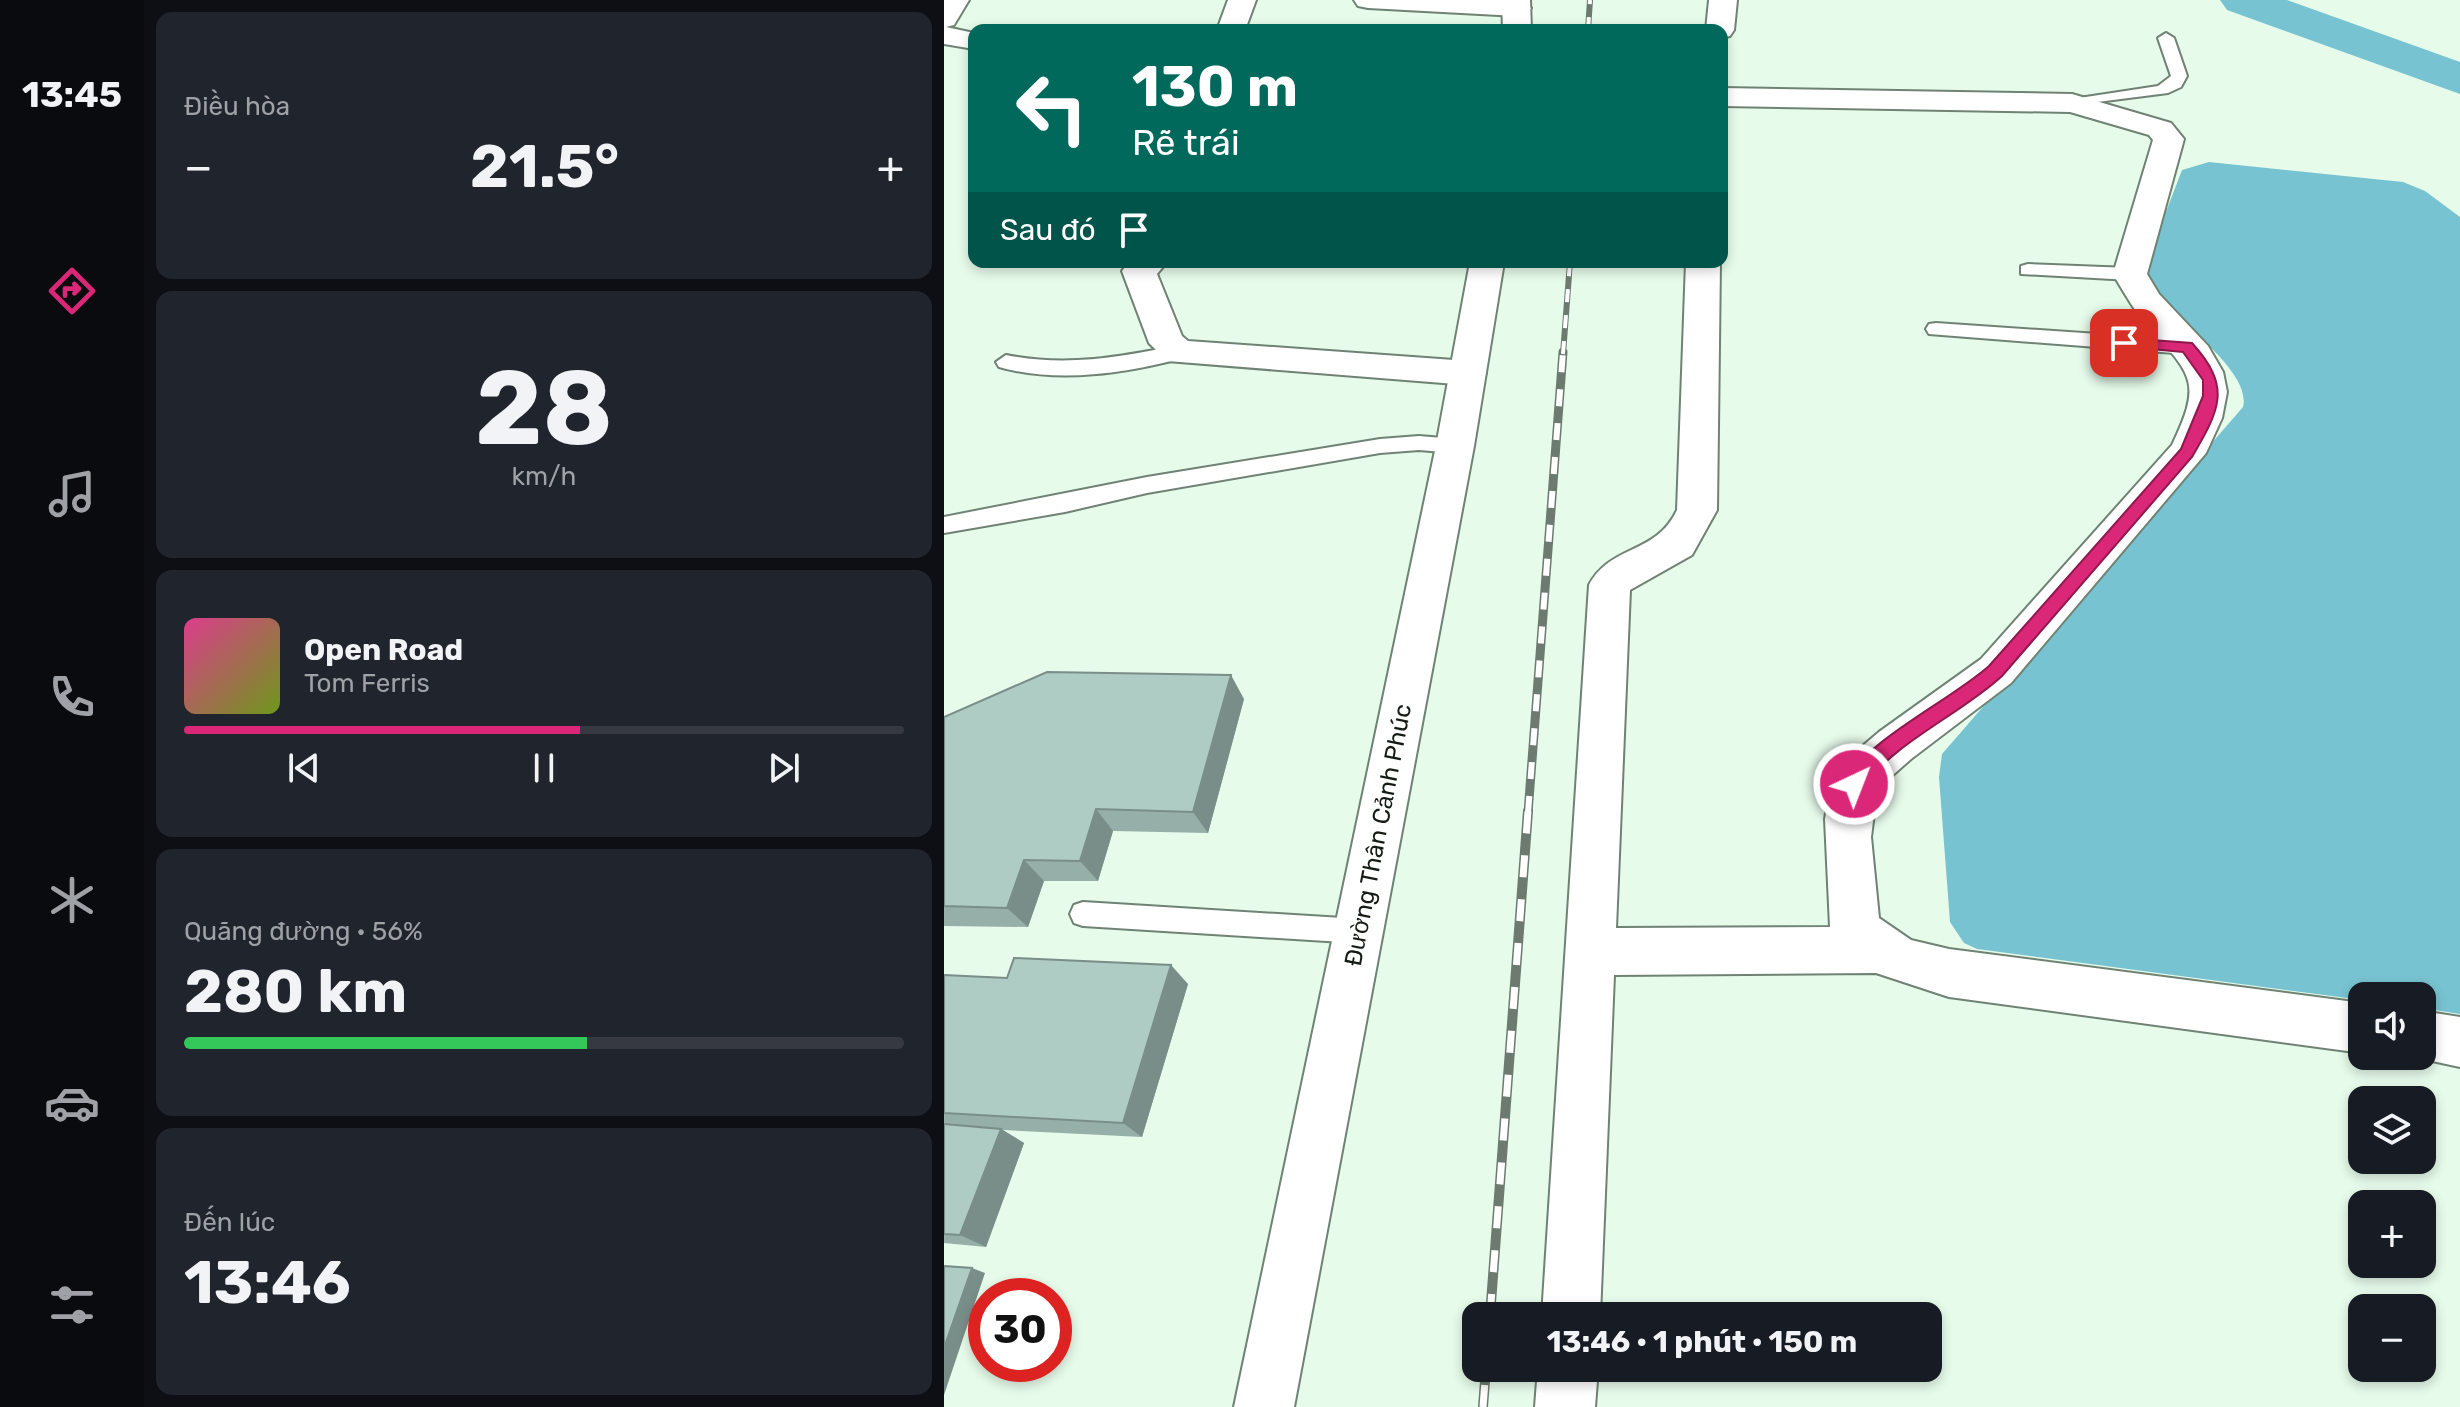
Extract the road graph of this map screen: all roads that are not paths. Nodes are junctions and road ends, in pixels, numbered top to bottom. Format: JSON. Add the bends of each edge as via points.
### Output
{"nodes":[{"id":1,"x":955,"y":0,"type":"edge"},
{"id":2,"x":1242,"y":0,"type":"edge"},
{"id":3,"x":1368,"y":0,"type":"edge"},
{"id":4,"x":1723,"y":0,"type":"edge"},
{"id":5,"x":1517,"y":13,"type":"edge"},
{"id":6,"x":944,"y":19,"type":"edge"},
{"id":7,"x":1233,"y":24,"type":"edge"},
{"id":8,"x":1721,"y":24,"type":"edge"},
{"id":9,"x":2166,"y":38,"type":"dead end"},
{"id":10,"x":1728,"y":97,"type":"edge"},
{"id":11,"x":2072,"y":103,"type":"junction"},
{"id":12,"x":1143,"y":268,"type":"edge"},
{"id":13,"x":1486,"y":268,"type":"edge"},
{"id":14,"x":1703,"y":268,"type":"edge"},
{"id":15,"x":2028,"y":270,"type":"dead end"},
{"id":16,"x":2130,"y":274,"type":"junction"},
{"id":17,"x":1936,"y":329,"type":"dead end"},
{"id":18,"x":2187,"y":347,"type":"junction"},
{"id":19,"x":1180,"y":352,"type":"junction"},
{"id":20,"x":1006,"y":362,"type":"dead end"},
{"id":21,"x":1468,"y":373,"type":"junction"},
{"id":22,"x":1455,"y":446,"type":"junction"},
{"id":23,"x":944,"y":525,"type":"edge"},
{"id":24,"x":1083,"y":914,"type":"dead end"},
{"id":25,"x":1359,"y":931,"type":"junction"},
{"id":26,"x":1876,"y":950,"type":"junction"},
{"id":27,"x":1592,"y":952,"type":"junction"},
{"id":28,"x":2348,"y":1026,"type":"edge"},
{"id":29,"x":2436,"y":1038,"type":"edge"},
{"id":30,"x":2460,"y":1042,"type":"edge"},
{"id":31,"x":1572,"y":1302,"type":"edge"},
{"id":32,"x":1567,"y":1382,"type":"edge"},
{"id":33,"x":1264,"y":1407,"type":"edge"},
{"id":34,"x":1565,"y":1407,"type":"edge"}],
"edges":[{"from":1,"to":6,"type":"street"},
{"from":2,"to":7,"type":"street"},
{"from":3,"to":5,"type":"street"},
{"from":4,"to":8,"type":"street"},
{"from":9,"to":11,"type":"lane","via":[[2179,76],[2175,84]]},
{"from":10,"to":11,"type":"street"},
{"from":11,"to":16,"type":"street","via":[[2150,124],[2169,139]]},
{"from":12,"to":19,"type":"street","via":[[1139,271],[1167,343]]},
{"from":13,"to":21,"type":"street","name":"Đường Thân Cảnh Phúc"},
{"from":14,"to":27,"type":"street","via":[[1697,510],[1690,531],[1674,550],[1622,570],[1610,585]]},
{"from":15,"to":16,"type":"lane"},
{"from":16,"to":18,"type":"street","via":[[2143,298]]},
{"from":17,"to":18,"type":"lane"},
{"from":18,"to":26,"type":"street","via":[[2211,380],[2203,420],[2187,453],[1996,671],[1867,764],[1854,784],[1849,809],[1855,928]]},
{"from":19,"to":20,"type":"lane","via":[[1069,371]]},
{"from":19,"to":21,"type":"street"},
{"from":21,"to":22,"type":"street","name":"Đường Thân Cảnh Phúc"},
{"from":22,"to":23,"type":"lane","via":[[1419,443],[1364,449]]},
{"from":22,"to":25,"type":"street","name":"Đường Thân Cảnh Phúc"},
{"from":24,"to":25,"type":"lane"},
{"from":25,"to":33,"type":"street","name":"Đường Thân Cảnh Phúc"},
{"from":26,"to":27,"type":"street"},
{"from":26,"to":28,"type":"street","via":[[1949,973]]},
{"from":27,"to":31,"type":"street"},
{"from":29,"to":30,"type":"street"},
{"from":32,"to":34,"type":"street"}]}
